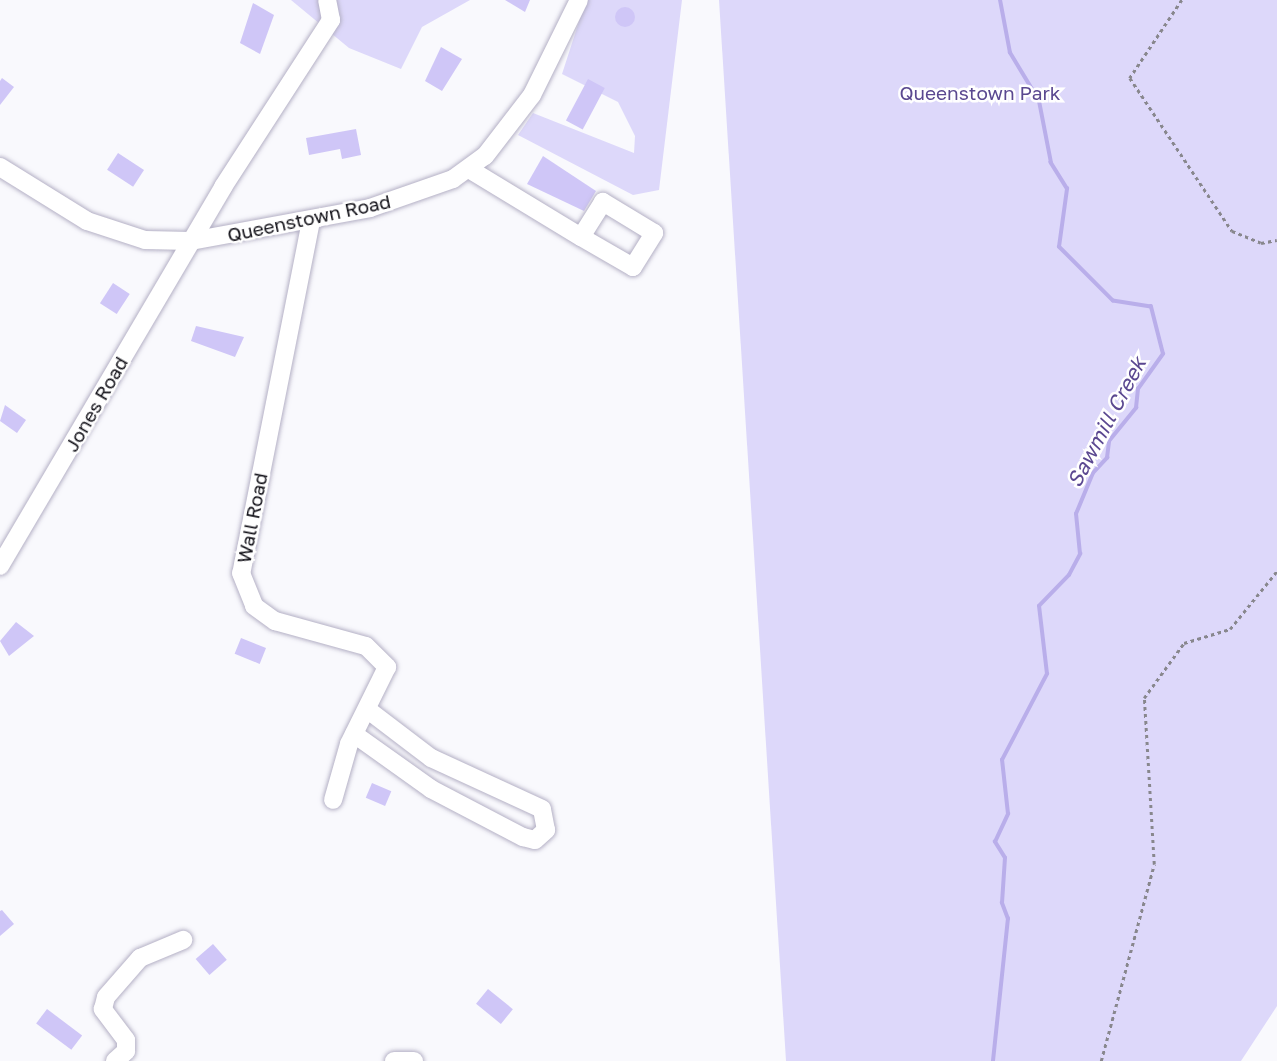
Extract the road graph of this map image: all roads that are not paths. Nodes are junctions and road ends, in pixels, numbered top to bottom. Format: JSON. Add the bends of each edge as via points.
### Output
{"nodes":[{"id":1,"x":327,"y":0,"type":"edge"},
{"id":2,"x":579,"y":0,"type":"edge"},
{"id":3,"x":0,"y":167,"type":"edge"},
{"id":4,"x":469,"y":169,"type":"junction"},
{"id":5,"x":311,"y":221,"type":"junction"},
{"id":6,"x":581,"y":237,"type":"dead end"},
{"id":7,"x":191,"y":241,"type":"junction"},
{"id":8,"x":0,"y":566,"type":"edge"},
{"id":9,"x":368,"y":710,"type":"junction"},
{"id":10,"x":354,"y":734,"type":"junction"},
{"id":11,"x":333,"y":800,"type":"dead end"},
{"id":12,"x":183,"y":940,"type":"dead end"},
{"id":13,"x":115,"y":1061,"type":"edge"},
{"id":14,"x":394,"y":1061,"type":"edge"},
{"id":15,"x":414,"y":1061,"type":"edge"}],
"edges":[{"from":1,"to":7,"type":"street","name":"Jones Road","via":[[331,20]]},
{"from":2,"to":4,"type":"street","name":"Queenstown Road","via":[[516,121]]},
{"from":3,"to":7,"type":"street","name":"Queenstown Road","via":[[105,230],[145,240]]},
{"from":4,"to":5,"type":"street","name":"Queenstown Road","via":[[409,196]]},
{"from":4,"to":6,"type":"street"},
{"from":5,"to":7,"type":"street","name":"Queenstown Road"},
{"from":5,"to":9,"type":"street","name":"Wall Road","via":[[241,573],[254,606],[275,621],[366,646],[383,658],[386,676]]},
{"from":7,"to":8,"type":"street","name":"Jones Road"},
{"from":9,"to":10,"type":"street","name":"Wall Road"},
{"from":9,"to":10,"type":"street","via":[[431,758],[542,809],[546,830],[535,840],[523,837],[431,789]]},
{"from":10,"to":11,"type":"street","name":"Wall Road"},
{"from":12,"to":13,"type":"street","via":[[140,958],[106,998],[103,1009],[125,1040],[126,1051]]},
{"from":14,"to":15,"type":"street"}]}
